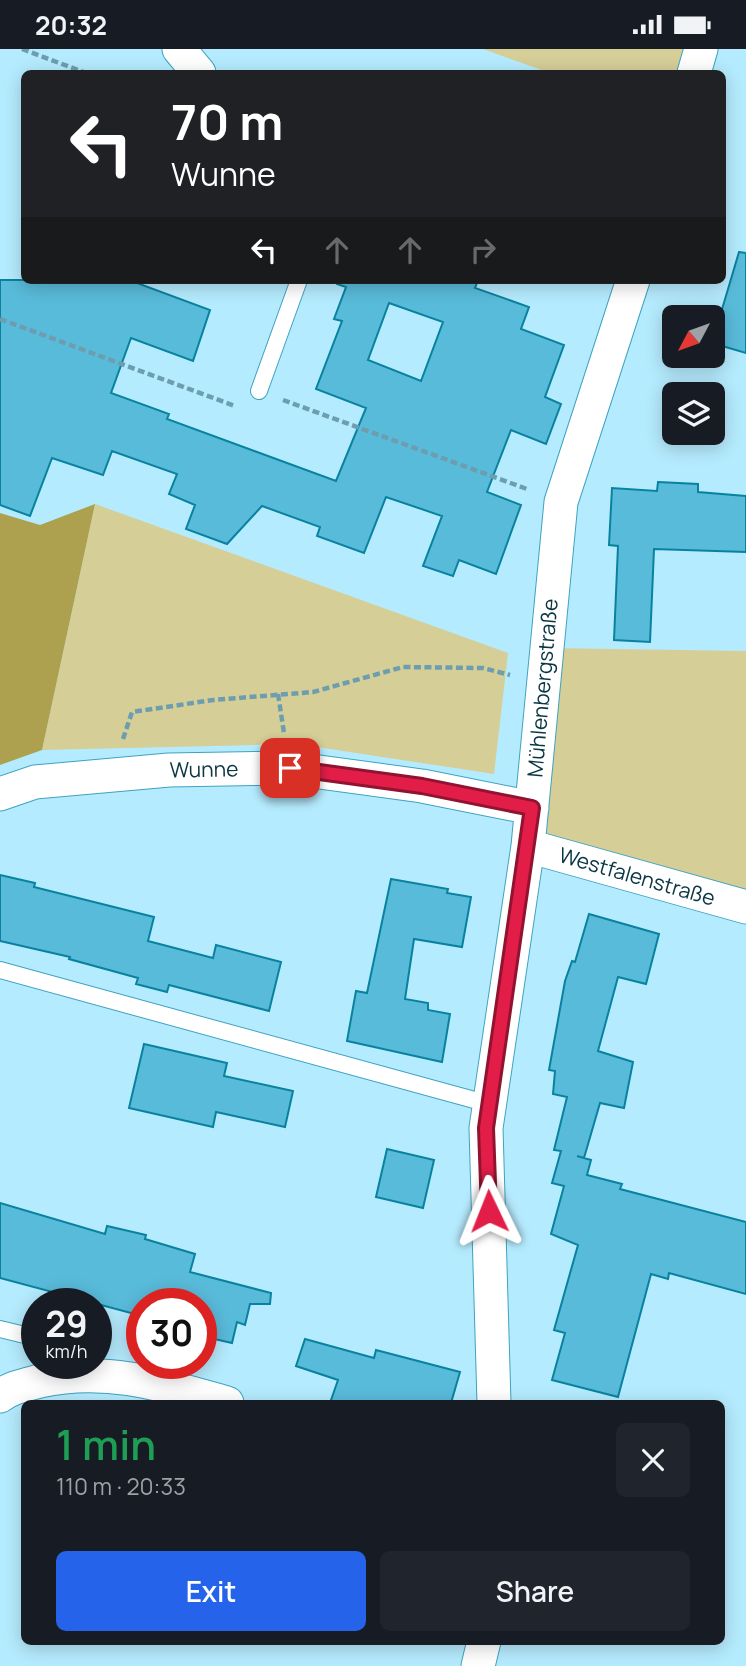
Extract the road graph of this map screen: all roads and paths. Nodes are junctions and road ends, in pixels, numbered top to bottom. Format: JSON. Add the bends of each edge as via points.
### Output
{"nodes":[{"id":1,"x":22,"y":49,"type":"edge"},
{"id":2,"x":179,"y":49,"type":"edge"},
{"id":3,"x":701,"y":49,"type":"edge"},
{"id":4,"x":78,"y":70,"type":"edge"},
{"id":5,"x":196,"y":70,"type":"edge"},
{"id":6,"x":695,"y":70,"type":"edge"},
{"id":7,"x":298,"y":284,"type":"edge"},
{"id":8,"x":632,"y":284,"type":"edge"},
{"id":9,"x":0,"y":319,"type":"edge"},
{"id":10,"x":259,"y":391,"type":"junction"},
{"id":11,"x":561,"y":502,"type":"junction"},
{"id":12,"x":544,"y":684,"type":"junction"},
{"id":13,"x":109,"y":776,"type":"junction"},
{"id":14,"x":0,"y":794,"type":"edge"},
{"id":15,"x":532,"y":808,"type":"junction"},
{"id":16,"x":528,"y":846,"type":"junction"},
{"id":17,"x":746,"y":907,"type":"edge"},
{"id":18,"x":0,"y":970,"type":"edge"},
{"id":19,"x":489,"y":1104,"type":"junction"},
{"id":20,"x":0,"y":1329,"type":"edge"},
{"id":21,"x":21,"y":1334,"type":"edge"},
{"id":22,"x":112,"y":1373,"type":"edge"},
{"id":23,"x":48,"y":1379,"type":"edge"},
{"id":24,"x":0,"y":1396,"type":"edge"},
{"id":25,"x":216,"y":1400,"type":"edge"},
{"id":26,"x":494,"y":1400,"type":"edge"},
{"id":27,"x":483,"y":1645,"type":"edge"},
{"id":28,"x":478,"y":1666,"type":"edge"}],
"edges":[{"from":1,"to":4,"type":"path"},
{"from":2,"to":5,"type":"street"},
{"from":3,"to":6,"type":"street"},
{"from":7,"to":10,"type":"lane"},
{"from":8,"to":11,"type":"street","name":"Mühlenbergstraße"},
{"from":9,"to":10,"type":"path","via":[[251,412]]},
{"from":10,"to":11,"type":"path"},
{"from":11,"to":12,"type":"street","name":"Mühlenbergstraße"},
{"from":12,"to":13,"type":"path","via":[[483,668],[403,667],[313,692],[132,712]]},
{"from":12,"to":15,"type":"street","name":"Mühlenbergstraße"},
{"from":13,"to":14,"type":"street","name":"Wunne","via":[[35,782]]},
{"from":13,"to":15,"type":"street","name":"Wunne","via":[[290,768],[422,786]]},
{"from":15,"to":16,"type":"street","name":"Mühlenbergstraße"},
{"from":16,"to":17,"type":"street","name":"Westfalenstraße"},
{"from":16,"to":19,"type":"street","name":"Mühlenbergstraße"},
{"from":18,"to":19,"type":"lane"},
{"from":19,"to":26,"type":"street","name":"Mühlenbergstraße"},
{"from":20,"to":21,"type":"lane"},
{"from":22,"to":25,"type":"street"},
{"from":23,"to":24,"type":"street","via":[[11,1388]]},
{"from":27,"to":28,"type":"street"}]}
